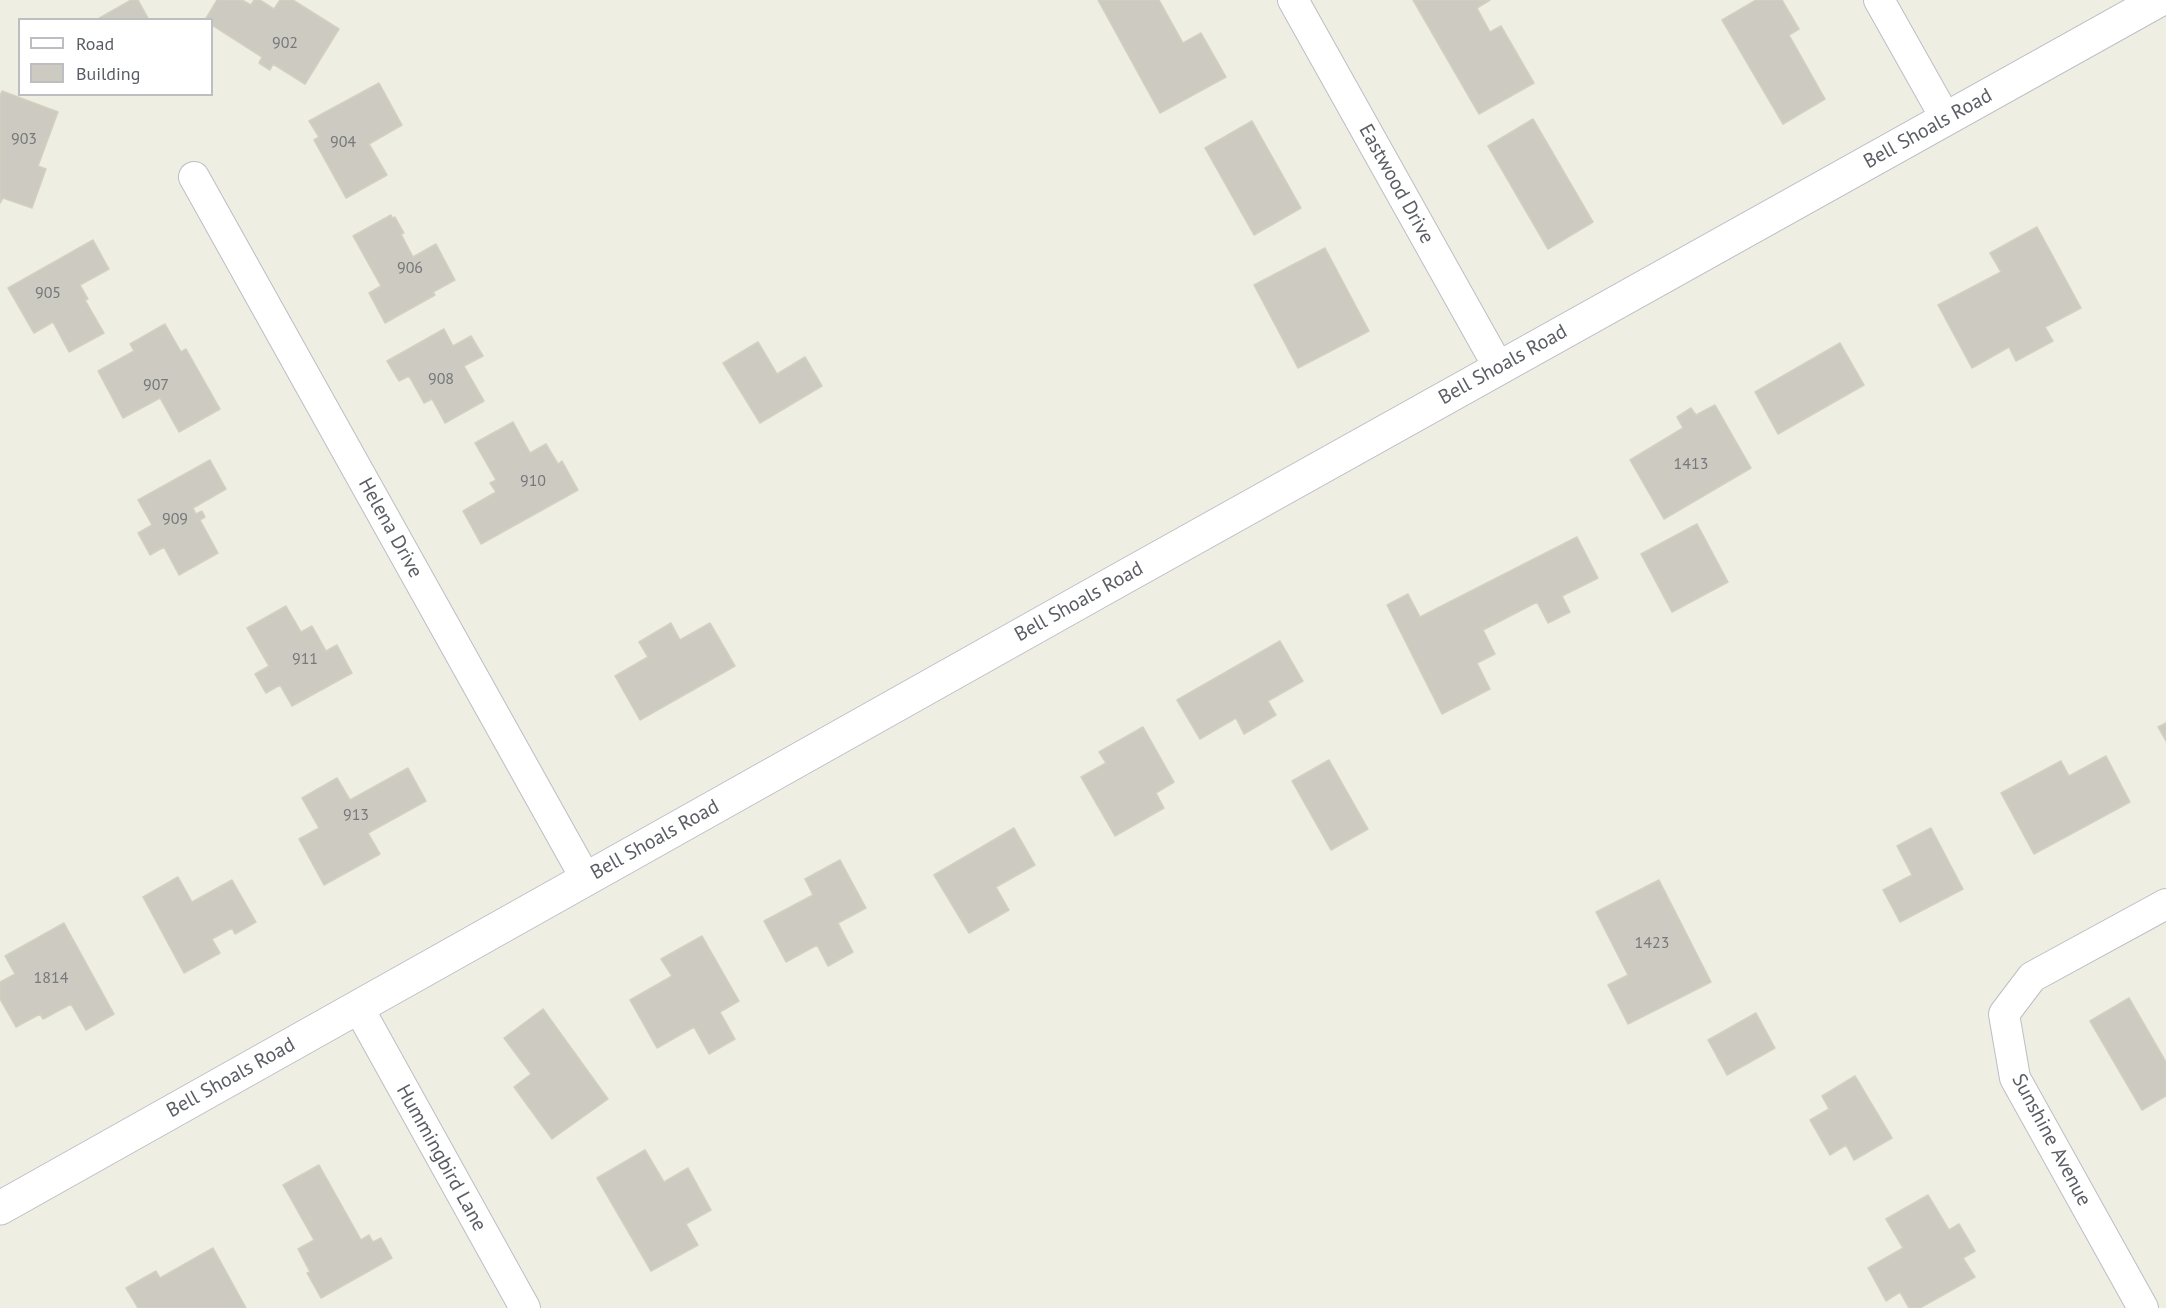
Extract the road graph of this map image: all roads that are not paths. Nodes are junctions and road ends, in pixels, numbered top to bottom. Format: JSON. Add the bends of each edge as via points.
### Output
{"nodes":[{"id":1,"x":1293,"y":0,"type":"edge"},
{"id":2,"x":1879,"y":0,"type":"edge"},
{"id":3,"x":2159,"y":0,"type":"edge"},
{"id":4,"x":1946,"y":119,"type":"junction"},
{"id":5,"x":194,"y":177,"type":"dead end"},
{"id":6,"x":1499,"y":368,"type":"junction"},
{"id":7,"x":586,"y":879,"type":"junction"},
{"id":8,"x":2166,"y":904,"type":"edge"},
{"id":9,"x":358,"y":1007,"type":"junction"},
{"id":10,"x":0,"y":1208,"type":"edge"},
{"id":11,"x":525,"y":1308,"type":"edge"},
{"id":12,"x":2143,"y":1308,"type":"edge"}],
"edges":[{"from":1,"to":6,"type":"street","name":"Eastwood Drive"},
{"from":2,"to":4,"type":"street"},
{"from":3,"to":4,"type":"main road","name":"Bell Shoals Road"},
{"from":4,"to":6,"type":"main road","name":"Bell Shoals Road"},
{"from":5,"to":7,"type":"street","name":"Helena Drive"},
{"from":6,"to":7,"type":"main road","name":"Bell Shoals Road"},
{"from":7,"to":9,"type":"main road","name":"Bell Shoals Road"},
{"from":8,"to":12,"type":"street","name":"Sunshine Avenue","via":[[2032,977],[2004,1014],[2015,1078]]},
{"from":9,"to":10,"type":"main road","name":"Bell Shoals Road"},
{"from":9,"to":11,"type":"street","name":"Hummingbird Lane"}]}
